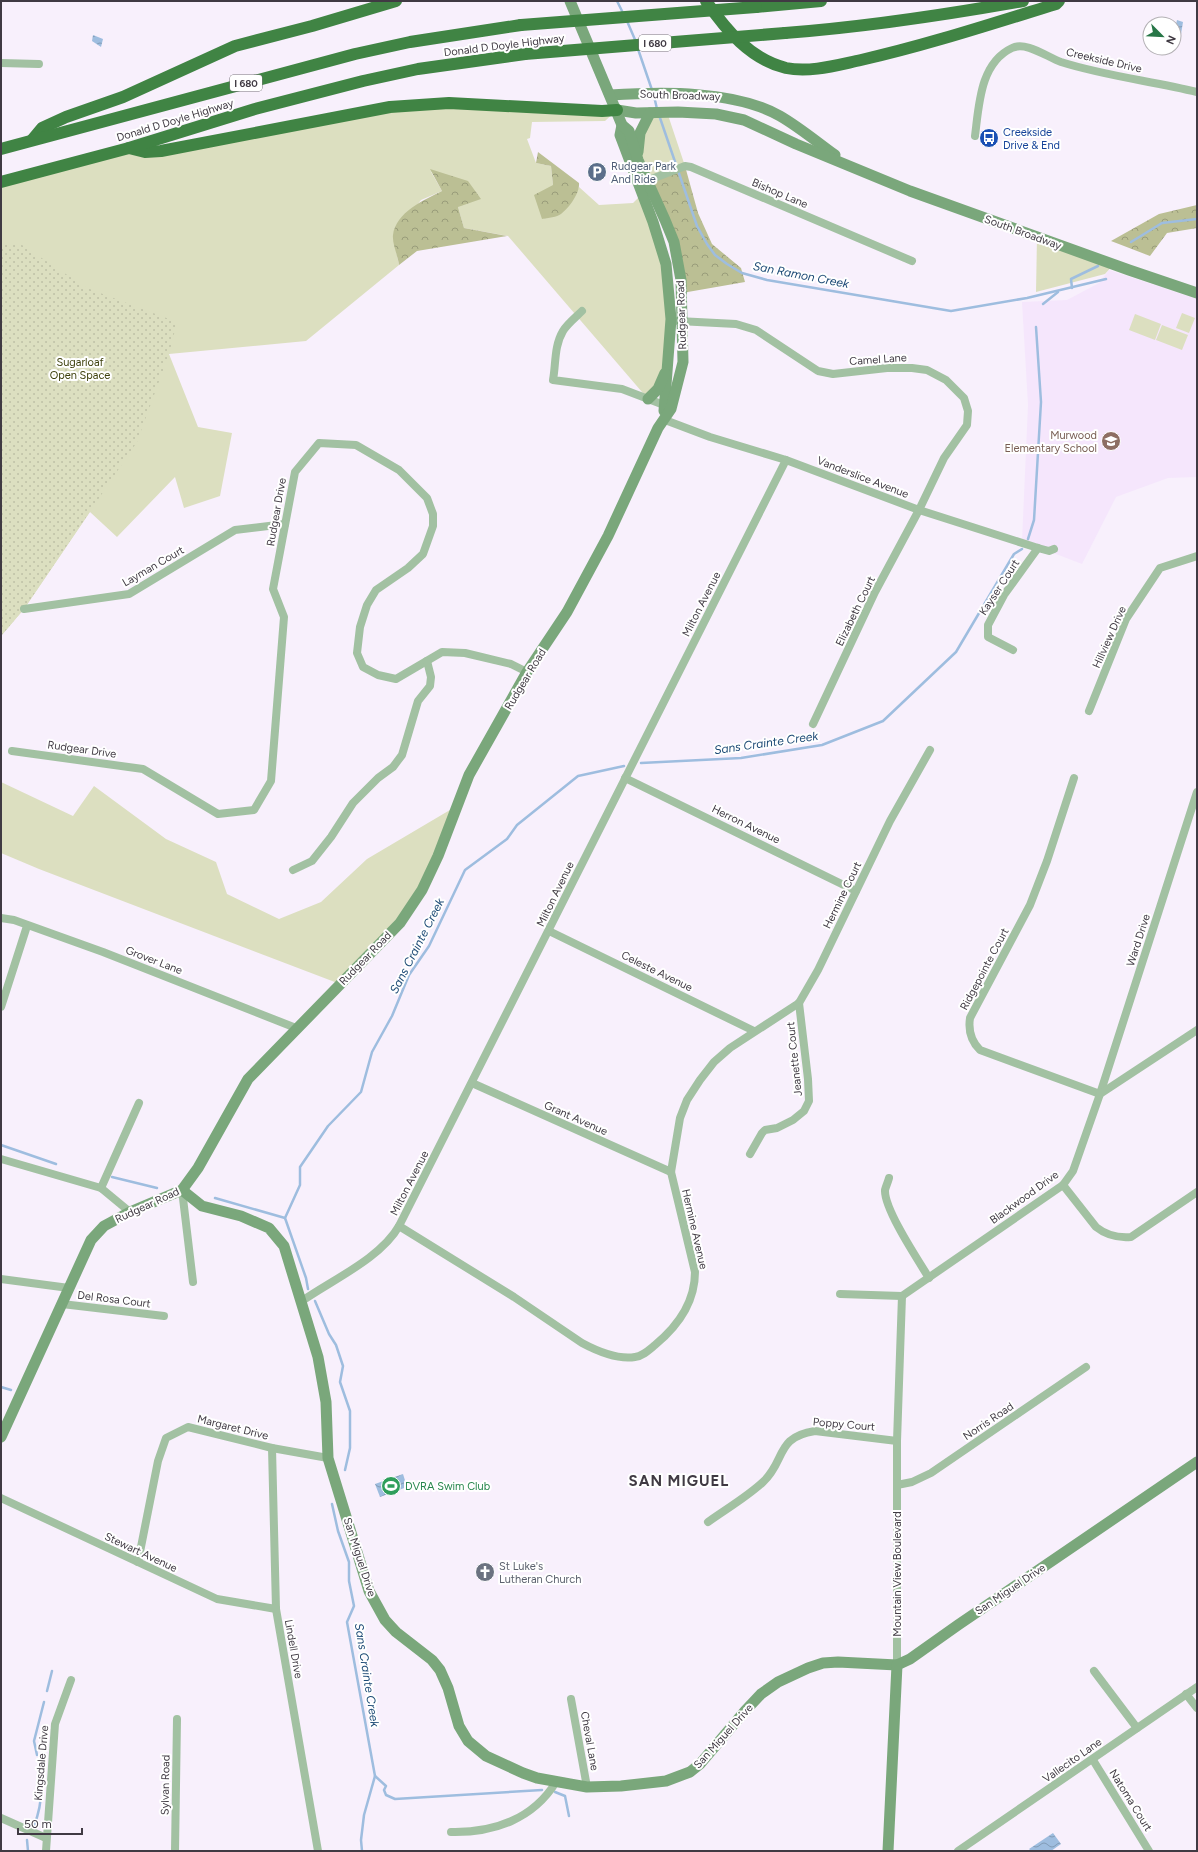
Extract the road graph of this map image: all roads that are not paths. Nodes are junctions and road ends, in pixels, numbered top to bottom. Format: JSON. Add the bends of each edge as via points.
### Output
{"nodes":[{"id":1,"x":396,"y":1,"type":"edge"},
{"id":2,"x":570,"y":1,"type":"edge"},
{"id":3,"x":706,"y":1,"type":"edge"},
{"id":4,"x":821,"y":1,"type":"edge"},
{"id":5,"x":1023,"y":1,"type":"edge"},
{"id":6,"x":1060,"y":1,"type":"edge"},
{"id":7,"x":1,"y":63,"type":"edge"},
{"id":8,"x":39,"y":64,"type":"dead end"},
{"id":9,"x":1197,"y":92,"type":"edge"},
{"id":10,"x":610,"y":95,"type":"junction"},
{"id":11,"x":617,"y":110,"type":"junction"},
{"id":12,"x":650,"y":113,"type":"junction"},
{"id":13,"x":975,"y":136,"type":"dead end"},
{"id":14,"x":32,"y":140,"type":"junction"},
{"id":15,"x":129,"y":148,"type":"junction"},
{"id":16,"x":1,"y":149,"type":"edge"},
{"id":17,"x":634,"y":160,"type":"junction"},
{"id":18,"x":850,"y":165,"type":"junction"},
{"id":19,"x":649,"y":180,"type":"junction"},
{"id":20,"x":1,"y":182,"type":"edge"},
{"id":21,"x":638,"y":185,"type":"junction"},
{"id":22,"x":912,"y":261,"type":"dead end"},
{"id":23,"x":1197,"y":292,"type":"edge"},
{"id":24,"x":582,"y":311,"type":"dead end"},
{"id":25,"x":677,"y":320,"type":"junction"},
{"id":26,"x":668,"y":363,"type":"junction"},
{"id":27,"x":648,"y":399,"type":"junction"},
{"id":28,"x":664,"y":405,"type":"junction"},
{"id":29,"x":664,"y":420,"type":"junction"},
{"id":30,"x":786,"y":460,"type":"junction"},
{"id":31,"x":919,"y":510,"type":"junction"},
{"id":32,"x":285,"y":524,"type":"junction"},
{"id":33,"x":1038,"y":548,"type":"junction"},
{"id":34,"x":1054,"y":549,"type":"dead end"},
{"id":35,"x":1197,"y":556,"type":"edge"},
{"id":36,"x":24,"y":609,"type":"dead end"},
{"id":37,"x":1012,"y":650,"type":"dead end"},
{"id":38,"x":427,"y":661,"type":"junction"},
{"id":39,"x":527,"y":672,"type":"junction"},
{"id":40,"x":1089,"y":711,"type":"dead end"},
{"id":41,"x":813,"y":724,"type":"dead end"},
{"id":42,"x":930,"y":750,"type":"dead end"},
{"id":43,"x":12,"y":751,"type":"dead end"},
{"id":44,"x":625,"y":778,"type":"junction"},
{"id":45,"x":1074,"y":778,"type":"dead end"},
{"id":46,"x":1197,"y":792,"type":"edge"},
{"id":47,"x":293,"y":870,"type":"dead end"},
{"id":48,"x":856,"y":891,"type":"junction"},
{"id":49,"x":1,"y":918,"type":"edge"},
{"id":50,"x":27,"y":926,"type":"junction"},
{"id":51,"x":549,"y":931,"type":"junction"},
{"id":52,"x":799,"y":1003,"type":"junction"},
{"id":53,"x":1,"y":1007,"type":"edge"},
{"id":54,"x":296,"y":1028,"type":"junction"},
{"id":55,"x":1197,"y":1030,"type":"edge"},
{"id":56,"x":754,"y":1031,"type":"junction"},
{"id":57,"x":472,"y":1084,"type":"junction"},
{"id":58,"x":1100,"y":1094,"type":"junction"},
{"id":59,"x":139,"y":1103,"type":"dead end"},
{"id":60,"x":750,"y":1154,"type":"dead end"},
{"id":61,"x":1,"y":1159,"type":"edge"},
{"id":62,"x":671,"y":1172,"type":"junction"},
{"id":63,"x":889,"y":1178,"type":"dead end"},
{"id":64,"x":1063,"y":1185,"type":"junction"},
{"id":65,"x":101,"y":1188,"type":"junction"},
{"id":66,"x":182,"y":1190,"type":"junction"},
{"id":67,"x":1197,"y":1192,"type":"edge"},
{"id":68,"x":130,"y":1212,"type":"junction"},
{"id":69,"x":399,"y":1226,"type":"junction"},
{"id":70,"x":929,"y":1278,"type":"junction"},
{"id":71,"x":1,"y":1279,"type":"edge"},
{"id":72,"x":193,"y":1282,"type":"dead end"},
{"id":73,"x":69,"y":1288,"type":"junction"},
{"id":74,"x":840,"y":1294,"type":"dead end"},
{"id":75,"x":902,"y":1296,"type":"junction"},
{"id":76,"x":302,"y":1301,"type":"junction"},
{"id":77,"x":62,"y":1304,"type":"junction"},
{"id":78,"x":164,"y":1316,"type":"dead end"},
{"id":79,"x":1086,"y":1367,"type":"dead end"},
{"id":80,"x":1,"y":1437,"type":"edge"},
{"id":81,"x":897,"y":1441,"type":"junction"},
{"id":82,"x":272,"y":1448,"type":"junction"},
{"id":83,"x":328,"y":1458,"type":"junction"},
{"id":84,"x":1197,"y":1462,"type":"edge"},
{"id":85,"x":897,"y":1485,"type":"junction"},
{"id":86,"x":1,"y":1498,"type":"edge"},
{"id":87,"x":708,"y":1522,"type":"dead end"},
{"id":88,"x":138,"y":1562,"type":"junction"},
{"id":89,"x":276,"y":1609,"type":"junction"},
{"id":90,"x":897,"y":1665,"type":"junction"},
{"id":91,"x":1094,"y":1671,"type":"dead end"},
{"id":92,"x":71,"y":1680,"type":"dead end"},
{"id":93,"x":1197,"y":1687,"type":"edge"},
{"id":94,"x":1186,"y":1694,"type":"junction"},
{"id":95,"x":571,"y":1699,"type":"dead end"},
{"id":96,"x":1197,"y":1708,"type":"edge"},
{"id":97,"x":177,"y":1720,"type":"dead end"},
{"id":98,"x":1137,"y":1728,"type":"junction"},
{"id":99,"x":1093,"y":1760,"type":"junction"},
{"id":100,"x":556,"y":1782,"type":"junction"},
{"id":101,"x":587,"y":1787,"type":"junction"},
{"id":102,"x":1,"y":1818,"type":"edge"},
{"id":103,"x":451,"y":1832,"type":"dead end"},
{"id":104,"x":46,"y":1838,"type":"junction"},
{"id":105,"x":46,"y":1851,"type":"edge"},
{"id":106,"x":175,"y":1851,"type":"edge"},
{"id":107,"x":318,"y":1851,"type":"edge"},
{"id":108,"x":888,"y":1851,"type":"edge"},
{"id":109,"x":958,"y":1851,"type":"edge"},
{"id":110,"x":1149,"y":1851,"type":"edge"}],
"edges":[{"from":1,"to":14,"type":"highway","via":[[235,46],[123,97],[42,128]]},
{"from":2,"to":10,"type":"street","name":"Rudgear Road"},
{"from":3,"to":6,"type":"highway","via":[[733,36],[750,51],[786,68],[806,69],[841,64],[914,47]]},
{"from":4,"to":14,"type":"highway","name":"Donald D Doyle Highway","number":"I 680","bridge":true,"via":[[521,26],[417,40],[355,54]]},
{"from":5,"to":15,"type":"highway","name":"Donald D Doyle Highway","number":"I 680","bridge":true,"via":[[904,22],[525,54],[425,68],[255,109]]},
{"from":7,"to":8,"type":"street"},
{"from":9,"to":13,"type":"street","name":"Creekside Drive","via":[[1077,67],[1030,49],[1013,47],[1001,55],[990,68],[983,85]]},
{"from":10,"to":11,"type":"street","name":"Rudgear Road"},
{"from":10,"to":18,"type":"street","name":"South Broadway","via":[[672,94],[727,97],[780,116]]},
{"from":11,"to":12,"type":"street","name":"South Broadway"},
{"from":11,"to":15,"type":"highway","via":[[449,103],[418,105],[348,114],[161,151],[145,152]]},
{"from":11,"to":17,"type":"street","name":"Rudgear Road","via":[[622,125],[629,131]]},
{"from":12,"to":17,"type":"street","via":[[640,132]]},
{"from":12,"to":18,"type":"street","name":"South Broadway","via":[[716,114],[744,120]]},
{"from":14,"to":16,"type":"highway","name":"Donald D Doyle Highway","number":"I 680"},
{"from":15,"to":20,"type":"highway","name":"Donald D Doyle Highway","number":"I 680"},
{"from":17,"to":19,"type":"street","name":"Rudgear Road"},
{"from":17,"to":21,"type":"street","name":"Rudgear Road"},
{"from":18,"to":23,"type":"street","name":"South Broadway","via":[[910,191]]},
{"from":19,"to":21,"type":"street","name":"Bishop Lane"},
{"from":19,"to":22,"type":"street","name":"Bishop Lane","via":[[685,166],[692,167]]},
{"from":19,"to":25,"type":"street","name":"Rudgear Road","via":[[674,242],[681,286]]},
{"from":21,"to":25,"type":"street","name":"Rudgear Road","via":[[666,264]]},
{"from":24,"to":27,"type":"street","via":[[563,331],[556,348],[553,380],[622,389]]},
{"from":25,"to":26,"type":"street","name":"Rudgear Road"},
{"from":25,"to":29,"type":"street","name":"Rudgear Road","via":[[683,362],[671,409]]},
{"from":25,"to":31,"type":"street","name":"Camel Lane","via":[[736,324],[756,330],[818,371],[833,374],[912,368],[927,370],[946,380],[964,398],[968,411],[967,425],[944,458]]},
{"from":26,"to":27,"type":"street","via":[[658,389]]},
{"from":26,"to":28,"type":"street","name":"Rudgear Road"},
{"from":27,"to":28,"type":"street"},
{"from":28,"to":29,"type":"street","name":"Rudgear Road"},
{"from":29,"to":30,"type":"street","name":"Vanderslice Avenue"},
{"from":29,"to":39,"type":"street","name":"Rudgear Road","via":[[608,536],[567,612]]},
{"from":30,"to":31,"type":"street","name":"Vanderslice Avenue"},
{"from":30,"to":44,"type":"street","name":"Milton Avenue"},
{"from":31,"to":33,"type":"street","name":"Vanderslice Avenue"},
{"from":31,"to":41,"type":"street","name":"Elizabeth Court","via":[[875,592]]},
{"from":32,"to":36,"type":"street","name":"Layman Court","via":[[235,530],[129,594]]},
{"from":32,"to":38,"type":"street","name":"Rudgear Drive","via":[[295,472],[319,443],[356,445],[399,470],[426,498],[433,514],[433,526],[423,554],[376,590],[367,605],[360,627],[357,653],[363,667],[378,675],[396,679]]},
{"from":32,"to":43,"type":"street","name":"Rudgear Drive","via":[[273,589],[284,617],[272,781],[254,810],[218,814],[143,769]]},
{"from":33,"to":34,"type":"street","name":"Vanderslice Avenue","via":[[1049,551]]},
{"from":33,"to":37,"type":"street","name":"Kayser Court","via":[[1004,595],[988,625],[988,637]]},
{"from":35,"to":40,"type":"street","name":"Hillview Drive","via":[[1160,568],[1126,619]]},
{"from":38,"to":39,"type":"street","name":"Rudgear Drive","via":[[442,652],[464,653],[511,664]]},
{"from":38,"to":47,"type":"street","via":[[431,677],[430,686],[418,701],[402,756],[394,767],[378,778],[353,803],[312,860]]},
{"from":39,"to":54,"type":"street","name":"Rudgear Road","via":[[469,775],[422,890],[400,923]]},
{"from":42,"to":48,"type":"street","name":"Hermine Court","via":[[890,821]]},
{"from":44,"to":48,"type":"street","name":"Herron Avenue"},
{"from":44,"to":51,"type":"street","name":"Milton Avenue"},
{"from":45,"to":58,"type":"street","name":"Ridgepointe Court","via":[[1030,905],[970,1018],[969,1025],[971,1038],[980,1050]]},
{"from":46,"to":58,"type":"street","name":"Ward Drive"},
{"from":48,"to":52,"type":"street","name":"Hermine Court"},
{"from":49,"to":50,"type":"street","name":"Grover Lane"},
{"from":50,"to":53,"type":"street"},
{"from":50,"to":54,"type":"street","name":"Grover Lane","via":[[103,952]]},
{"from":51,"to":56,"type":"street","name":"Celeste Avenue"},
{"from":51,"to":57,"type":"street","name":"Milton Avenue"},
{"from":52,"to":56,"type":"street","name":"Hermine Court"},
{"from":52,"to":60,"type":"street","name":"Jeanette Court","via":[[809,1100],[804,1111],[793,1120],[762,1132]]},
{"from":54,"to":66,"type":"street","name":"Rudgear Road","via":[[248,1078],[198,1168]]},
{"from":55,"to":58,"type":"street"},
{"from":56,"to":62,"type":"street","name":"Hermine Avenue","via":[[714,1062],[687,1100],[678,1125]]},
{"from":57,"to":62,"type":"street","name":"Grant Avenue"},
{"from":57,"to":69,"type":"street","name":"Milton Avenue"},
{"from":58,"to":64,"type":"street","name":"Blackwood Drive","via":[[1073,1171]]},
{"from":59,"to":65,"type":"street"},
{"from":61,"to":65,"type":"street"},
{"from":62,"to":69,"type":"street","name":"Hermine Avenue","via":[[695,1272],[693,1294],[688,1306],[666,1336],[644,1354],[636,1357],[626,1358],[604,1353],[582,1343],[514,1296]]},
{"from":63,"to":70,"type":"street","via":[[885,1190],[886,1198]]},
{"from":64,"to":67,"type":"street","via":[[1096,1227],[1103,1232],[1124,1237],[1131,1237]]},
{"from":64,"to":70,"type":"street","name":"Blackwood Drive"},
{"from":65,"to":68,"type":"street"},
{"from":66,"to":68,"type":"street","name":"Rudgear Road"},
{"from":66,"to":72,"type":"street"},
{"from":66,"to":76,"type":"street","name":"San Miguel Drive","via":[[202,1206],[241,1216],[269,1228],[284,1246]]},
{"from":68,"to":73,"type":"street","name":"Rudgear Road","via":[[104,1226],[91,1240]]},
{"from":69,"to":76,"type":"street","name":"Milton Avenue","via":[[393,1237],[374,1254]]},
{"from":70,"to":75,"type":"street","name":"Blackwood Drive"},
{"from":71,"to":73,"type":"street"},
{"from":73,"to":77,"type":"street","name":"Rudgear Road"},
{"from":74,"to":75,"type":"street"},
{"from":75,"to":81,"type":"street","name":"Mountain View Boulevard"},
{"from":76,"to":83,"type":"street","name":"San Miguel Drive","via":[[323,1381]]},
{"from":77,"to":78,"type":"street","name":"Del Rosa Court"},
{"from":77,"to":80,"type":"street","name":"Rudgear Road"},
{"from":79,"to":85,"type":"street","name":"Norris Road","via":[[932,1473],[912,1482]]},
{"from":81,"to":85,"type":"street","name":"Mountain View Boulevard"},
{"from":81,"to":87,"type":"street","name":"Poppy Court","via":[[815,1431],[802,1433],[787,1442],[775,1468],[762,1483]]},
{"from":82,"to":83,"type":"street","name":"Margaret Drive"},
{"from":82,"to":88,"type":"street","name":"Margaret Drive","via":[[188,1427],[166,1438],[158,1461]]},
{"from":82,"to":89,"type":"street","name":"Lindell Drive"},
{"from":83,"to":100,"type":"street","name":"San Miguel Drive","via":[[371,1597],[396,1632],[432,1660],[440,1670],[459,1726],[468,1741],[476,1750],[506,1765],[537,1778]]},
{"from":84,"to":90,"type":"street","name":"San Miguel Drive","via":[[910,1659]]},
{"from":85,"to":90,"type":"street","name":"Mountain View Boulevard"},
{"from":86,"to":88,"type":"street","name":"Stewart Avenue"},
{"from":88,"to":89,"type":"street","name":"Stewart Avenue","via":[[217,1600]]},
{"from":89,"to":107,"type":"street","name":"Lindell Drive"},
{"from":90,"to":101,"type":"street","name":"San Miguel Drive","via":[[838,1662],[808,1668],[778,1682],[762,1694],[690,1772],[666,1781]]},
{"from":90,"to":108,"type":"street","name":"Mountain View Boulevard"},
{"from":91,"to":98,"type":"street"},
{"from":92,"to":104,"type":"street","name":"Kingsdale Drive","via":[[55,1724]]},
{"from":93,"to":94,"type":"street","name":"Vallecito Lane"},
{"from":94,"to":96,"type":"street"},
{"from":94,"to":98,"type":"street","name":"Vallecito Lane"},
{"from":95,"to":101,"type":"street","name":"Cheval Lane"},
{"from":97,"to":106,"type":"street","name":"Sylvan Road"},
{"from":98,"to":99,"type":"street","name":"Vallecito Lane"},
{"from":99,"to":109,"type":"street","name":"Vallecito Lane"},
{"from":99,"to":110,"type":"street","name":"Natoma Court"},
{"from":100,"to":101,"type":"street","name":"San Miguel Drive"},
{"from":100,"to":103,"type":"street","via":[[540,1804],[516,1820],[477,1831]]},
{"from":102,"to":104,"type":"street"},
{"from":104,"to":105,"type":"street","name":"Kingsdale Drive"}]}
